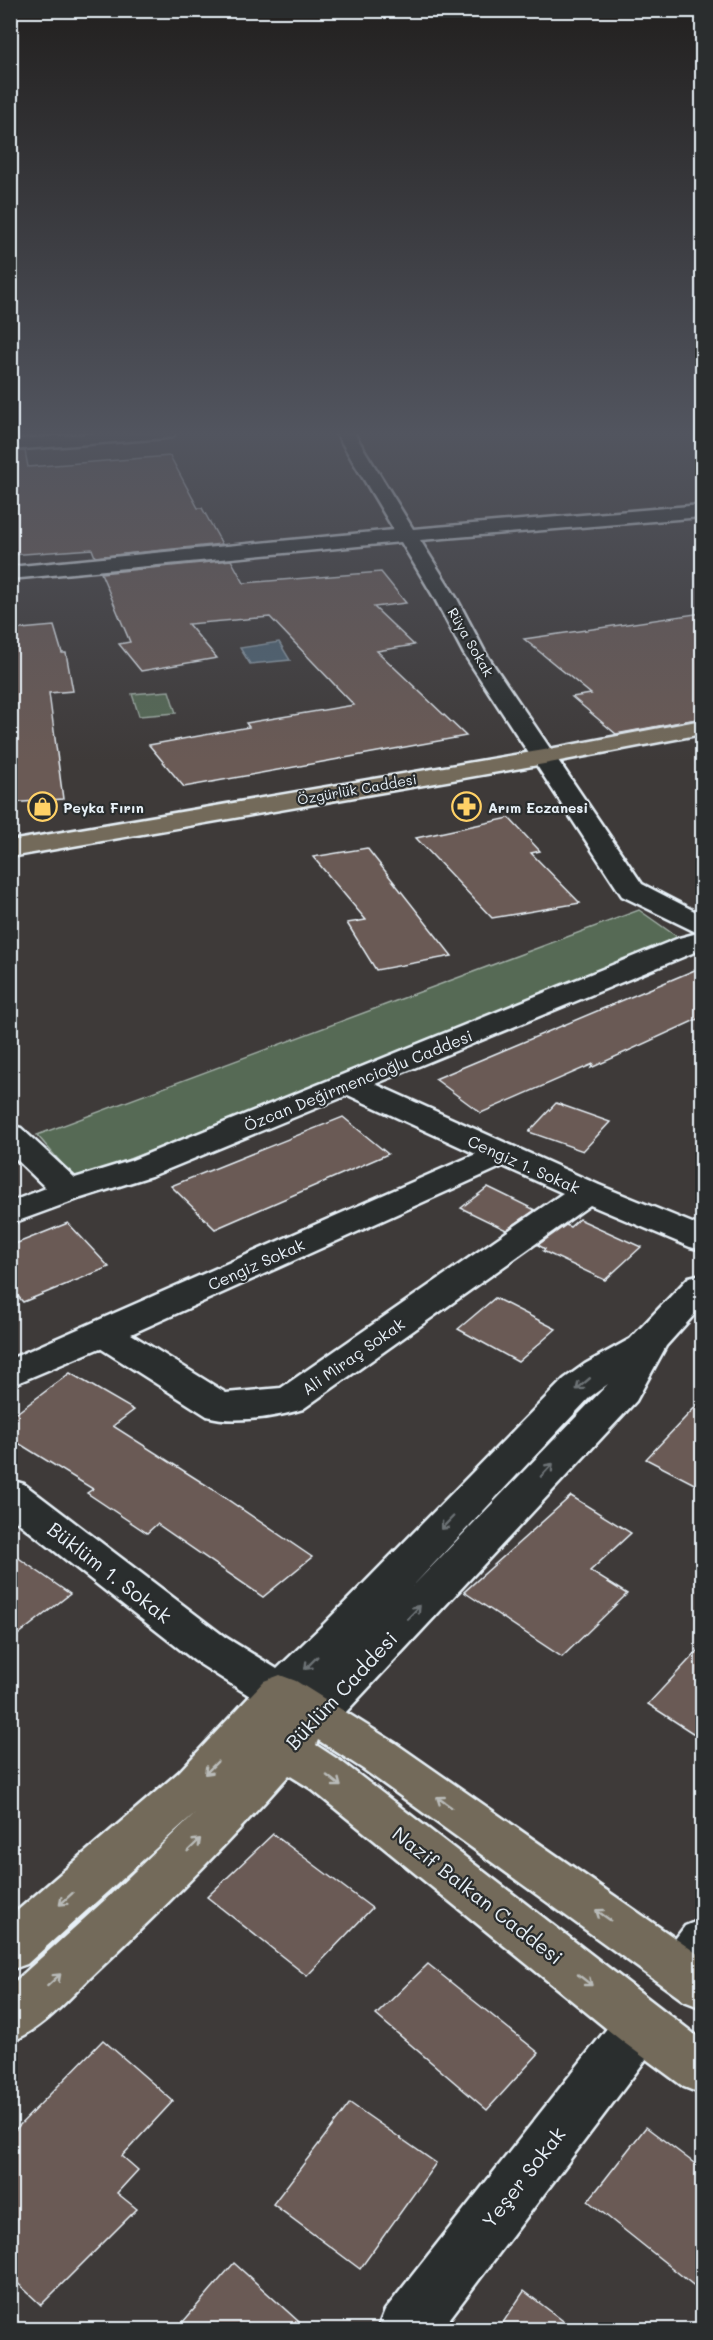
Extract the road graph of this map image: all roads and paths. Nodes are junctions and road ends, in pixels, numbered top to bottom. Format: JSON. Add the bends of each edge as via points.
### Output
{"nodes":[{"id":1,"x":332,"y":542,"type":"edge"},
{"id":2,"x":412,"y":542,"type":"edge"},
{"id":3,"x":10,"y":573,"type":"edge"},
{"id":4,"x":702,"y":727,"type":"edge"},
{"id":5,"x":544,"y":757,"type":"junction"},
{"id":6,"x":10,"y":849,"type":"edge"},
{"id":7,"x":702,"y":926,"type":"edge"},
{"id":8,"x":702,"y":941,"type":"edge"},
{"id":9,"x":348,"y":1083,"type":"junction"},
{"id":10,"x":10,"y":1135,"type":"edge"},
{"id":11,"x":502,"y":1154,"type":"junction"},
{"id":12,"x":69,"y":1191,"type":"junction"},
{"id":13,"x":587,"y":1192,"type":"junction"},
{"id":14,"x":10,"y":1214,"type":"edge"},
{"id":15,"x":702,"y":1239,"type":"edge"},
{"id":16,"x":702,"y":1285,"type":"edge"},
{"id":17,"x":104,"y":1333,"type":"junction"},
{"id":18,"x":10,"y":1374,"type":"edge"},
{"id":19,"x":10,"y":1494,"type":"edge"},
{"id":20,"x":283,"y":1720,"type":"junction"},
{"id":21,"x":10,"y":1948,"type":"edge"},
{"id":22,"x":696,"y":1965,"type":"edge"},
{"id":23,"x":10,"y":2019,"type":"edge"},
{"id":24,"x":641,"y":2025,"type":"junction"},
{"id":25,"x":702,"y":2070,"type":"edge"},
{"id":26,"x":405,"y":2330,"type":"edge"}],
"edges":[{"from":1,"to":3,"type":"street"},
{"from":2,"to":5,"type":"street","name":"Rüya Sokak","via":[[475,654]]},
{"from":4,"to":5,"type":"main road","name":"Özgürlük Caddesi"},
{"from":5,"to":6,"type":"main road","name":"Özgürlük Caddesi"},
{"from":5,"to":7,"type":"street","name":"Rüya Sokak","via":[[632,890]]},
{"from":8,"to":9,"type":"street","name":"Özcan Değirmencioğlu Caddesi"},
{"from":9,"to":11,"type":"street","name":"Cengiz 1. Sokak"},
{"from":9,"to":12,"type":"street","name":"Özcan Değirmencioğlu Caddesi","via":[[142,1168]]},
{"from":10,"to":12,"type":"street"},
{"from":11,"to":13,"type":"street","name":"Cengiz 1. Sokak"},
{"from":11,"to":17,"type":"street","name":"Cengiz Sokak"},
{"from":12,"to":14,"type":"street","name":"Özcan Değirmencioğlu Caddesi"},
{"from":13,"to":15,"type":"street","name":"Cengiz 1. Sokak"},
{"from":13,"to":17,"type":"street","name":"Ali Miraç Sokak","via":[[290,1400],[220,1407]]},
{"from":16,"to":20,"type":"street","name":"Büklüm Caddesi","via":[[650,1341],[623,1392]]},
{"from":17,"to":18,"type":"street","name":"Cengiz Sokak"},
{"from":19,"to":20,"type":"street","name":"Büklüm 1. Sokak","via":[[210,1649],[231,1674],[242,1696]]},
{"from":20,"to":21,"type":"main road","name":"Büklüm Caddesi","one_way":true,"via":[[195,1785]]},
{"from":22,"to":20,"type":"main road","one_way":true,"via":[[379,1756]]},
{"from":23,"to":20,"type":"main road","name":"Büklüm Caddesi","one_way":true,"via":[[228,1812]]},
{"from":20,"to":24,"type":"main road","name":"Nazif Balkan Caddesi","one_way":true,"via":[[326,1775]]},
{"from":24,"to":25,"type":"main road","name":"Nazif Balkan Caddesi"},
{"from":24,"to":26,"type":"street","name":"Yeşer Sokak"}]}
